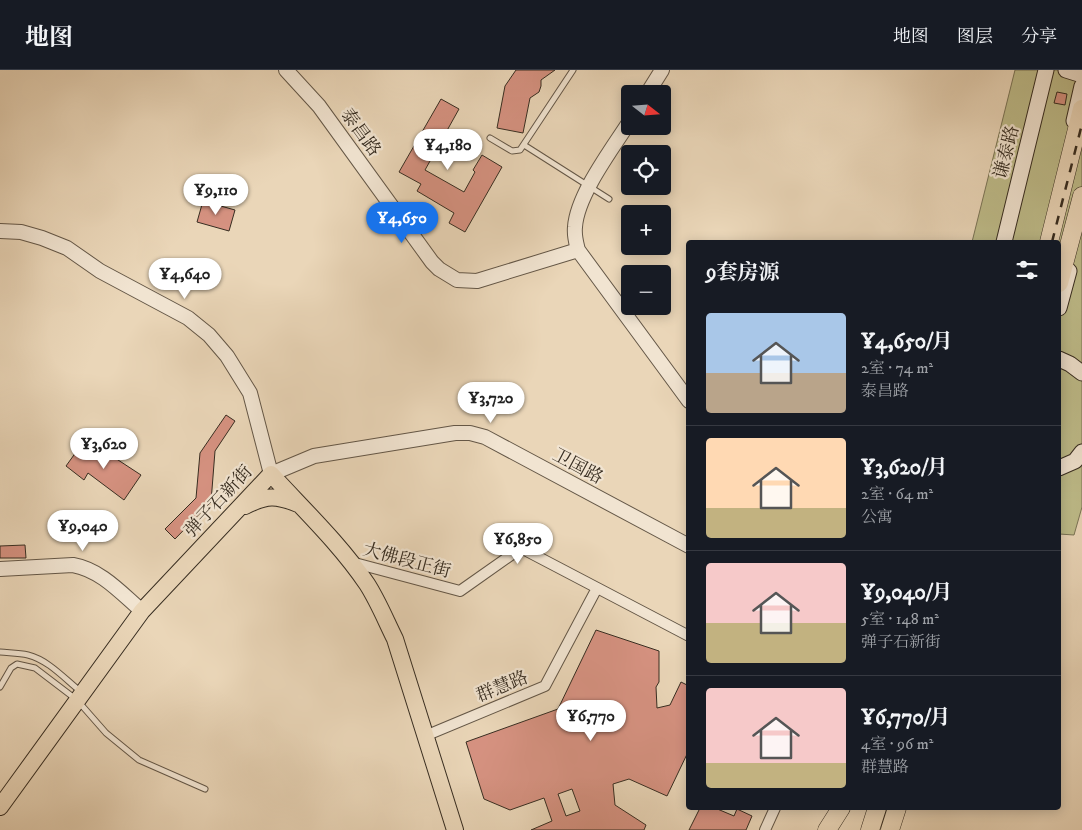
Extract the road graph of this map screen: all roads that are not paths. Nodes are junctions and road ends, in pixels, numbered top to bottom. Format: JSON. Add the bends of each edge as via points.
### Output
{"nodes":[{"id":1,"x":286,"y":70,"type":"edge"},
{"id":2,"x":573,"y":70,"type":"edge"},
{"id":3,"x":662,"y":70,"type":"edge"},
{"id":4,"x":1046,"y":70,"type":"edge"},
{"id":5,"x":1066,"y":70,"type":"edge"},
{"id":6,"x":1082,"y":75,"type":"edge"},
{"id":7,"x":653,"y":85,"type":"edge"},
{"id":8,"x":1082,"y":86,"type":"edge"},
{"id":9,"x":1082,"y":110,"type":"edge"},
{"id":10,"x":621,"y":135,"type":"edge"},
{"id":11,"x":490,"y":138,"type":"dead end"},
{"id":12,"x":524,"y":145,"type":"junction"},
{"id":13,"x":589,"y":187,"type":"junction"},
{"id":14,"x":1082,"y":196,"type":"edge"},
{"id":15,"x":609,"y":199,"type":"dead end"},
{"id":16,"x":1082,"y":221,"type":"edge"},
{"id":17,"x":0,"y":232,"type":"edge"},
{"id":18,"x":1004,"y":240,"type":"edge"},
{"id":19,"x":1044,"y":240,"type":"edge"},
{"id":20,"x":1050,"y":240,"type":"edge"},
{"id":21,"x":578,"y":250,"type":"junction"},
{"id":22,"x":1061,"y":275,"type":"edge"},
{"id":23,"x":1061,"y":300,"type":"edge"},
{"id":24,"x":1061,"y":360,"type":"edge"},
{"id":25,"x":1082,"y":374,"type":"edge"},
{"id":26,"x":686,"y":397,"type":"edge"},
{"id":27,"x":1082,"y":451,"type":"edge"},
{"id":28,"x":1061,"y":455,"type":"edge"},
{"id":29,"x":1061,"y":467,"type":"edge"},
{"id":30,"x":271,"y":474,"type":"junction"},
{"id":31,"x":300,"y":505,"type":"junction"},
{"id":32,"x":237,"y":510,"type":"junction"},
{"id":33,"x":686,"y":544,"type":"edge"},
{"id":34,"x":350,"y":561,"type":"junction"},
{"id":35,"x":0,"y":569,"type":"edge"},
{"id":36,"x":597,"y":588,"type":"junction"},
{"id":37,"x":142,"y":611,"type":"junction"},
{"id":38,"x":686,"y":634,"type":"edge"},
{"id":39,"x":0,"y":652,"type":"edge"},
{"id":40,"x":0,"y":687,"type":"edge"},
{"id":41,"x":80,"y":696,"type":"junction"},
{"id":42,"x":425,"y":736,"type":"junction"},
{"id":43,"x":204,"y":789,"type":"dead end"},
{"id":44,"x":0,"y":807,"type":"edge"},
{"id":45,"x":774,"y":810,"type":"edge"},
{"id":46,"x":840,"y":810,"type":"edge"},
{"id":47,"x":876,"y":810,"type":"edge"},
{"id":48,"x":896,"y":810,"type":"edge"},
{"id":49,"x":905,"y":810,"type":"edge"},
{"id":50,"x":454,"y":830,"type":"edge"},
{"id":51,"x":765,"y":830,"type":"edge"},
{"id":52,"x":827,"y":830,"type":"edge"},
{"id":53,"x":870,"y":830,"type":"edge"},
{"id":54,"x":890,"y":830,"type":"edge"},
{"id":55,"x":900,"y":830,"type":"edge"}],
"edges":[{"from":1,"to":21,"type":"street","name":"泰昌路","via":[[319,106],[432,262],[448,275],[457,280],[477,281]]},
{"from":2,"to":12,"type":"lane"},
{"from":3,"to":7,"type":"street"},
{"from":4,"to":18,"type":"main road","name":"谦泰路"},
{"from":5,"to":6,"type":"main road"},
{"from":8,"to":19,"type":"main road"},
{"from":9,"to":20,"type":"highway"},
{"from":10,"to":13,"type":"street"},
{"from":11,"to":12,"type":"lane","via":[[512,151],[520,150]]},
{"from":12,"to":13,"type":"lane"},
{"from":13,"to":15,"type":"lane"},
{"from":13,"to":21,"type":"street","via":[[575,225],[574,238]]},
{"from":14,"to":22,"type":"highway"},
{"from":16,"to":23,"type":"main road"},
{"from":17,"to":30,"type":"street","via":[[21,232],[67,248],[100,272],[188,318],[209,335],[227,356],[250,393]]},
{"from":21,"to":26,"type":"street"},
{"from":24,"to":25,"type":"main road"},
{"from":27,"to":28,"type":"main road"},
{"from":27,"to":29,"type":"main road","via":[[1074,461]]},
{"from":30,"to":31,"type":"main road","name":"弹子石新街"},
{"from":30,"to":32,"type":"main road","name":"弹子石新街"},
{"from":30,"to":33,"type":"street","name":"卫国路","via":[[314,456],[456,432],[470,433],[486,437]]},
{"from":31,"to":32,"type":"main road","via":[[274,497],[255,501]]},
{"from":31,"to":34,"type":"main road","name":"弹子石新街"},
{"from":32,"to":37,"type":"main road","name":"弹子石新街"},
{"from":34,"to":36,"type":"street","name":"大佛段正街","via":[[460,591],[521,548]]},
{"from":34,"to":42,"type":"main road","name":"弹子石新街","via":[[368,586],[395,639]]},
{"from":35,"to":37,"type":"street","via":[[85,567],[96,572]]},
{"from":36,"to":38,"type":"street","name":"大佛段正街"},
{"from":36,"to":42,"type":"street","name":"群慧路","via":[[545,686]]},
{"from":37,"to":41,"type":"main road","name":"弹子石新街"},
{"from":39,"to":41,"type":"lane","via":[[26,654],[43,661]]},
{"from":40,"to":41,"type":"lane","via":[[11,668],[24,664]]},
{"from":41,"to":43,"type":"lane","via":[[106,733],[140,760]]},
{"from":41,"to":44,"type":"main road","name":"弹子石新街"},
{"from":42,"to":50,"type":"main road","name":"弹子石新街"},
{"from":45,"to":51,"type":"street"},
{"from":46,"to":52,"type":"highway"},
{"from":47,"to":53,"type":"highway"},
{"from":48,"to":54,"type":"highway"},
{"from":49,"to":55,"type":"highway"}]}
